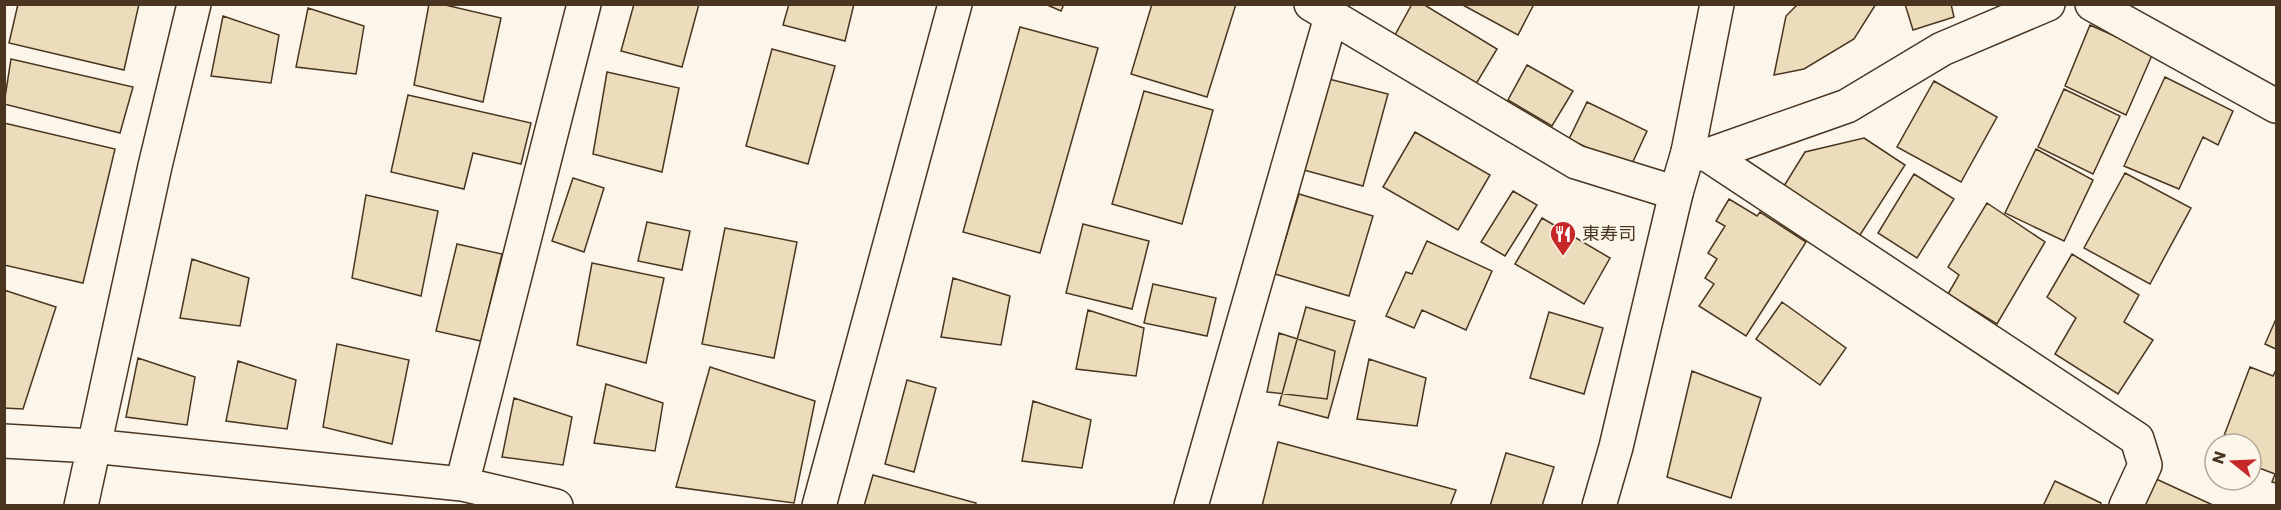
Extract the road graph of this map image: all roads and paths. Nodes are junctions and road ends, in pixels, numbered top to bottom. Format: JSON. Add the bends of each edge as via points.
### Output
{"nodes":[{"id":1,"x":194,"y":4,"type":"edge"},
{"id":2,"x":584,"y":4,"type":"edge"},
{"id":3,"x":955,"y":4,"type":"edge"},
{"id":4,"x":1717,"y":4,"type":"edge"},
{"id":5,"x":2048,"y":4,"type":"edge"},
{"id":6,"x":2092,"y":4,"type":"edge"},
{"id":7,"x":1321,"y":11,"type":"edge"},
{"id":8,"x":2277,"y":106,"type":"edge"},
{"id":9,"x":1698,"y":154,"type":"junction"},
{"id":10,"x":1676,"y":193,"type":"junction"},
{"id":11,"x":4,"y":441,"type":"edge"},
{"id":12,"x":92,"y":446,"type":"junction"},
{"id":13,"x":462,"y":484,"type":"junction"},
{"id":14,"x":81,"y":506,"type":"edge"},
{"id":15,"x":556,"y":506,"type":"edge"},
{"id":16,"x":819,"y":506,"type":"edge"},
{"id":17,"x":1191,"y":506,"type":"edge"},
{"id":18,"x":1599,"y":506,"type":"edge"},
{"id":19,"x":2126,"y":506,"type":"edge"}],
"edges":[{"from":1,"to":12,"type":"street"},
{"from":2,"to":13,"type":"street"},
{"from":3,"to":16,"type":"street"},
{"from":4,"to":9,"type":"street"},
{"from":5,"to":9,"type":"street","via":[[1942,49],[1847,106]]},
{"from":6,"to":8,"type":"street"},
{"from":7,"to":10,"type":"street","via":[[1576,162]]},
{"from":7,"to":17,"type":"street"},
{"from":9,"to":10,"type":"street"},
{"from":9,"to":19,"type":"street","via":[[2137,439],[2145,465]]},
{"from":10,"to":18,"type":"street"},
{"from":11,"to":12,"type":"street"},
{"from":12,"to":13,"type":"street"},
{"from":12,"to":14,"type":"street"},
{"from":13,"to":15,"type":"street"}]}
